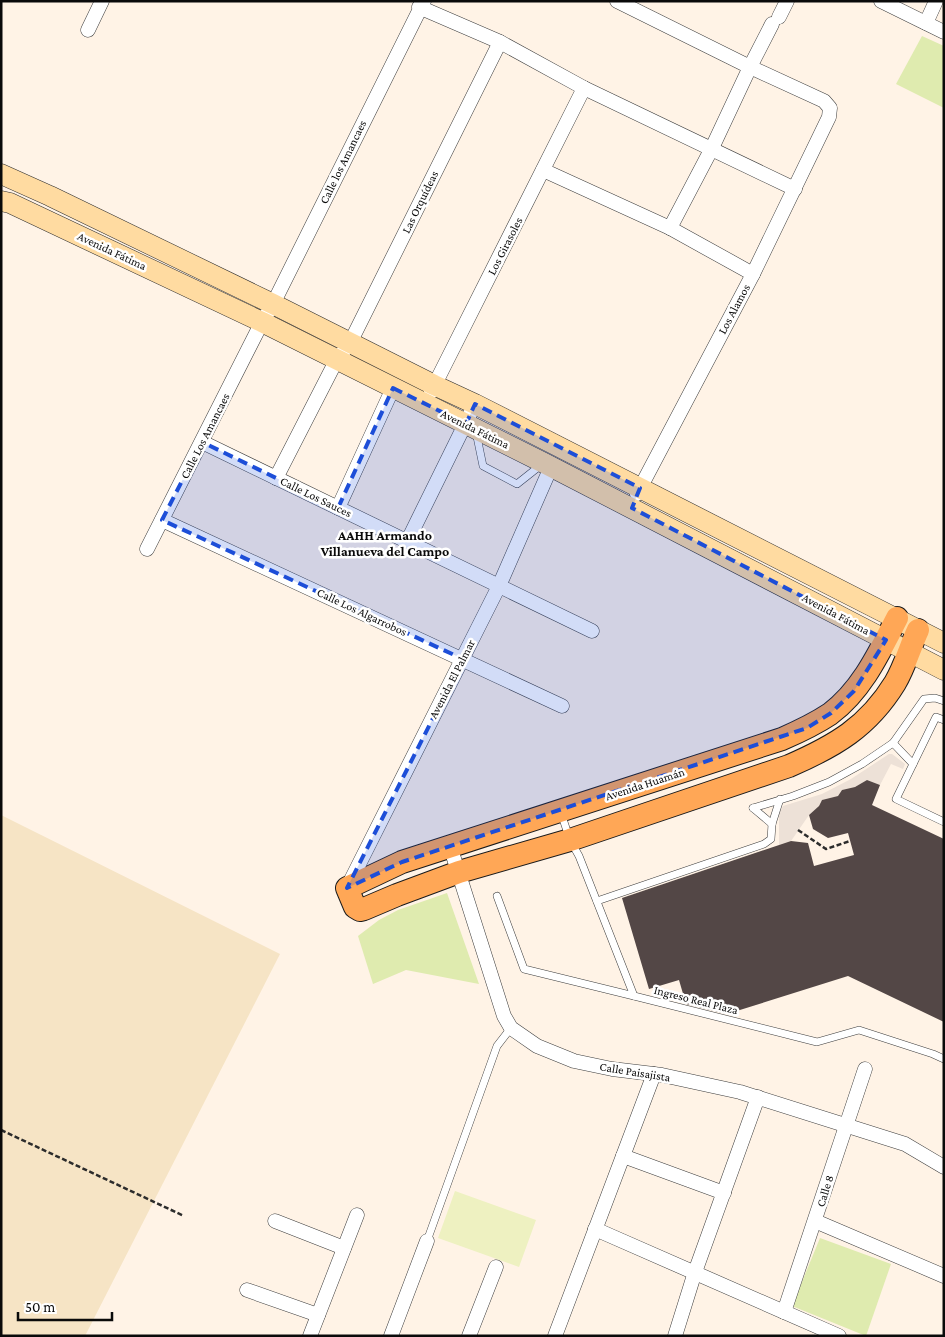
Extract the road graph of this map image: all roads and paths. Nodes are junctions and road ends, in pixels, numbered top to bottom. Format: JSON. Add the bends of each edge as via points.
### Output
{"nodes":[{"id":1,"x":102,"y":1,"type":"edge"},
{"id":2,"x":617,"y":1,"type":"edge"},
{"id":3,"x":787,"y":1,"type":"edge"},
{"id":4,"x":881,"y":1,"type":"edge"},
{"id":5,"x":936,"y":1,"type":"edge"},
{"id":6,"x":422,"y":4,"type":"edge"},
{"id":7,"x":926,"y":23,"type":"junction"},
{"id":8,"x":88,"y":30,"type":"dead end"},
{"id":9,"x":944,"y":32,"type":"edge"},
{"id":10,"x":500,"y":42,"type":"junction"},
{"id":11,"x":750,"y":67,"type":"junction"},
{"id":12,"x":584,"y":88,"type":"junction"},
{"id":13,"x":712,"y":148,"type":"junction"},
{"id":14,"x":543,"y":170,"type":"junction"},
{"id":15,"x":1,"y":174,"type":"edge"},
{"id":16,"x":795,"y":189,"type":"junction"},
{"id":17,"x":1,"y":201,"type":"edge"},
{"id":18,"x":670,"y":228,"type":"junction"},
{"id":19,"x":753,"y":274,"type":"junction"},
{"id":20,"x":273,"y":304,"type":"junction"},
{"id":21,"x":262,"y":322,"type":"junction"},
{"id":22,"x":350,"y":343,"type":"junction"},
{"id":23,"x":336,"y":361,"type":"junction"},
{"id":24,"x":434,"y":385,"type":"junction"},
{"id":25,"x":394,"y":388,"type":"junction"},
{"id":26,"x":425,"y":404,"type":"junction"},
{"id":27,"x":475,"y":404,"type":"junction"},
{"id":28,"x":471,"y":427,"type":"junction"},
{"id":29,"x":202,"y":442,"type":"junction"},
{"id":30,"x":548,"y":465,"type":"junction"},
{"id":31,"x":276,"y":478,"type":"junction"},
{"id":32,"x":640,"y":488,"type":"junction"},
{"id":33,"x":338,"y":508,"type":"junction"},
{"id":34,"x":632,"y":508,"type":"junction"},
{"id":35,"x":162,"y":520,"type":"junction"},
{"id":36,"x":408,"y":540,"type":"junction"},
{"id":37,"x":147,"y":549,"type":"dead end"},
{"id":38,"x":782,"y":560,"type":"junction"},
{"id":39,"x":771,"y":580,"type":"junction"},
{"id":40,"x":499,"y":586,"type":"junction"},
{"id":41,"x":897,"y":618,"type":"junction"},
{"id":42,"x":918,"y":630,"type":"junction"},
{"id":43,"x":592,"y":631,"type":"dead end"},
{"id":44,"x":886,"y":640,"type":"junction"},
{"id":45,"x":944,"y":643,"type":"edge"},
{"id":46,"x":908,"y":652,"type":"junction"},
{"id":47,"x":463,"y":659,"type":"junction"},
{"id":48,"x":944,"y":670,"type":"edge"},
{"id":49,"x":944,"y":701,"type":"edge"},
{"id":50,"x":562,"y":706,"type":"dead end"},
{"id":51,"x":944,"y":720,"type":"edge"},
{"id":52,"x":893,"y":743,"type":"junction"},
{"id":53,"x":754,"y":748,"type":"junction"},
{"id":54,"x":913,"y":764,"type":"junction"},
{"id":55,"x":764,"y":774,"type":"junction"},
{"id":56,"x":780,"y":799,"type":"junction"},
{"id":57,"x":560,"y":812,"type":"junction"},
{"id":58,"x":944,"y":822,"type":"edge"},
{"id":59,"x":772,"y":824,"type":"junction"},
{"id":60,"x":798,"y":830,"type":"dead end"},
{"id":61,"x":570,"y":840,"type":"junction"},
{"id":62,"x":850,"y":842,"type":"dead end"},
{"id":63,"x":450,"y":846,"type":"junction"},
{"id":64,"x":460,"y":872,"type":"junction"},
{"id":65,"x":347,"y":888,"type":"junction"},
{"id":66,"x":497,"y":896,"type":"dead end"},
{"id":67,"x":597,"y":901,"type":"junction"},
{"id":68,"x":634,"y":996,"type":"junction"},
{"id":69,"x":511,"y":1028,"type":"junction"},
{"id":70,"x":944,"y":1059,"type":"edge"},
{"id":71,"x":865,"y":1069,"type":"dead end"},
{"id":72,"x":654,"y":1074,"type":"junction"},
{"id":73,"x":758,"y":1098,"type":"junction"},
{"id":74,"x":845,"y":1125,"type":"junction"},
{"id":75,"x":1,"y":1130,"type":"edge"},
{"id":76,"x":623,"y":1156,"type":"junction"},
{"id":77,"x":944,"y":1167,"type":"edge"},
{"id":78,"x":724,"y":1193,"type":"junction"},
{"id":79,"x":357,"y":1214,"type":"dead end"},
{"id":80,"x":184,"y":1216,"type":"dead end"},
{"id":81,"x":275,"y":1221,"type":"dead end"},
{"id":82,"x":815,"y":1221,"type":"junction"},
{"id":83,"x":595,"y":1229,"type":"junction"},
{"id":84,"x":427,"y":1241,"type":"joint"},
{"id":85,"x":344,"y":1248,"type":"junction"},
{"id":86,"x":496,"y":1266,"type":"dead end"},
{"id":87,"x":695,"y":1272,"type":"junction"},
{"id":88,"x":944,"y":1276,"type":"edge"},
{"id":89,"x":247,"y":1290,"type":"dead end"},
{"id":90,"x":784,"y":1312,"type":"junction"},
{"id":91,"x":318,"y":1315,"type":"junction"},
{"id":92,"x":310,"y":1336,"type":"edge"},
{"id":93,"x":391,"y":1336,"type":"edge"},
{"id":94,"x":469,"y":1336,"type":"edge"},
{"id":95,"x":555,"y":1336,"type":"edge"},
{"id":96,"x":675,"y":1336,"type":"edge"},
{"id":97,"x":839,"y":1336,"type":"edge"}],
"edges":[{"from":1,"to":8,"type":"street"},
{"from":2,"to":11,"type":"street"},
{"from":3,"to":11,"type":"street"},
{"from":4,"to":7,"type":"street"},
{"from":5,"to":7,"type":"street"},
{"from":6,"to":10,"type":"street"},
{"from":6,"to":20,"type":"street","name":"Calle los Amancaes"},
{"from":7,"to":9,"type":"street"},
{"from":10,"to":12,"type":"street"},
{"from":10,"to":22,"type":"street","name":"Las Orquídeas"},
{"from":11,"to":13,"type":"street"},
{"from":11,"to":16,"type":"street","name":"Los Alamos","via":[[824,101],[830,108],[829,117]]},
{"from":12,"to":13,"type":"street"},
{"from":12,"to":14,"type":"street","name":"Los Girasoles"},
{"from":13,"to":16,"type":"street"},
{"from":13,"to":18,"type":"street"},
{"from":14,"to":18,"type":"street"},
{"from":14,"to":24,"type":"street","name":"Los Girasoles"},
{"from":15,"to":20,"type":"main road","name":"Avenida Fátima"},
{"from":16,"to":19,"type":"street","name":"Los Alamos"},
{"from":17,"to":21,"type":"main road","name":"Avenida Fátima"},
{"from":18,"to":19,"type":"street"},
{"from":19,"to":32,"type":"street","name":"Los Alamos"},
{"from":20,"to":21,"type":"street","name":"Calle los Amancaes"},
{"from":20,"to":22,"type":"main road","name":"Avenida Fátima"},
{"from":21,"to":23,"type":"main road","name":"Avenida Fátima"},
{"from":21,"to":29,"type":"street","name":"Calle Los Amancaes"},
{"from":22,"to":23,"type":"street","name":"Las Orquídeas"},
{"from":22,"to":24,"type":"main road","name":"Avenida Fátima"},
{"from":23,"to":25,"type":"main road","name":"Avenida Fátima"},
{"from":23,"to":31,"type":"street","name":"Las Orquídeas"},
{"from":24,"to":26,"type":"street","name":"Los Girasoles"},
{"from":24,"to":27,"type":"main road","name":"Avenida Fátima"},
{"from":25,"to":26,"type":"main road","name":"Avenida Fátima"},
{"from":25,"to":33,"type":"street"},
{"from":26,"to":28,"type":"main road","name":"Avenida Fátima"},
{"from":27,"to":28,"type":"street"},
{"from":27,"to":32,"type":"main road","name":"Avenida Fátima"},
{"from":28,"to":30,"type":"main road","name":"Avenida Fátima"},
{"from":28,"to":30,"type":"lane","via":[[483,466],[517,484]]},
{"from":28,"to":36,"type":"street"},
{"from":29,"to":31,"type":"street","name":"Calle Los Sauces"},
{"from":29,"to":35,"type":"street","name":"Calle Los Amancaes"},
{"from":30,"to":34,"type":"main road","name":"Avenida Fátima"},
{"from":30,"to":40,"type":"street","name":"Avenida El Palmar"},
{"from":31,"to":33,"type":"street","name":"Calle Los Sauces"},
{"from":32,"to":34,"type":"street","name":"Los Alamos"},
{"from":32,"to":38,"type":"main road","name":"Avenida Fátima"},
{"from":33,"to":36,"type":"street","name":"Calle Los Sauces"},
{"from":34,"to":39,"type":"main road","name":"Avenida Fátima"},
{"from":35,"to":37,"type":"street","name":"Calle Los Amancaes"},
{"from":35,"to":47,"type":"street","name":"Calle Los Algarrobos"},
{"from":36,"to":40,"type":"street","name":"Calle Los Sauces"},
{"from":38,"to":39,"type":"main road"},
{"from":38,"to":41,"type":"main road","name":"Avenida Fátima"},
{"from":39,"to":44,"type":"main road","name":"Avenida Fátima"},
{"from":40,"to":43,"type":"street","name":"Calle Los Sauces"},
{"from":40,"to":47,"type":"street","name":"Avenida El Palmar"},
{"from":41,"to":42,"type":"main road","name":"Avenida Fátima"},
{"from":41,"to":44,"type":"main road","name":"Avenida Huamán"},
{"from":42,"to":45,"type":"main road","name":"Avenida Fátima"},
{"from":42,"to":46,"type":"main road"},
{"from":44,"to":46,"type":"main road","name":"Avenida Fátima"},
{"from":44,"to":53,"type":"main road","name":"Avenida Huamán","via":[[854,691],[831,713],[807,728]]},
{"from":46,"to":48,"type":"main road","name":"Avenida Fátima"},
{"from":46,"to":55,"type":"main road","via":[[895,682],[874,711],[850,735],[823,752]]},
{"from":47,"to":50,"type":"street","name":"Calle Los Algarrobos"},
{"from":47,"to":65,"type":"street","name":"Avenida El Palmar"},
{"from":49,"to":52,"type":"lane","via":[[924,699]]},
{"from":51,"to":54,"type":"lane","via":[[936,717]]},
{"from":52,"to":54,"type":"lane"},
{"from":52,"to":56,"type":"lane","via":[[829,782]]},
{"from":53,"to":55,"type":"street"},
{"from":53,"to":57,"type":"main road","name":"Avenida Huamán"},
{"from":54,"to":58,"type":"lane","via":[[896,799]]},
{"from":55,"to":61,"type":"main road"},
{"from":56,"to":59,"type":"lane"},
{"from":56,"to":59,"type":"lane","via":[[753,808]]},
{"from":57,"to":61,"type":"lane"},
{"from":57,"to":63,"type":"main road","name":"Avenida Huamán"},
{"from":59,"to":67,"type":"lane","via":[[771,839],[764,844]]},
{"from":60,"to":62,"type":"path","via":[[826,849]]},
{"from":61,"to":64,"type":"main road"},
{"from":61,"to":67,"type":"lane"},
{"from":63,"to":64,"type":"street"},
{"from":63,"to":65,"type":"main road","name":"Avenida Huamán","via":[[402,862]]},
{"from":64,"to":65,"type":"main road","via":[[360,910],[355,907]]},
{"from":64,"to":69,"type":"street","via":[[504,1016]]},
{"from":66,"to":68,"type":"lane","name":"Ingreso Real Plaza","via":[[524,969]]},
{"from":67,"to":68,"type":"lane"},
{"from":68,"to":70,"type":"lane","name":"Ingreso Real Plaza","via":[[817,1042],[859,1030]]},
{"from":69,"to":72,"type":"street","name":"Calle Paisajista","via":[[537,1046],[574,1060]]},
{"from":69,"to":84,"type":"lane","via":[[497,1046]]},
{"from":71,"to":74,"type":"street","name":"Calle 8"},
{"from":72,"to":73,"type":"street","name":"Calle Paisajista"},
{"from":72,"to":76,"type":"street"},
{"from":73,"to":74,"type":"street","name":"Calle Paisajista"},
{"from":73,"to":78,"type":"street"},
{"from":74,"to":77,"type":"street","name":"Calle Paisajista","via":[[905,1144]]},
{"from":74,"to":82,"type":"street","name":"Calle 8"},
{"from":75,"to":80,"type":"path"},
{"from":76,"to":78,"type":"street"},
{"from":76,"to":83,"type":"street"},
{"from":78,"to":87,"type":"street"},
{"from":79,"to":85,"type":"street"},
{"from":81,"to":85,"type":"street"},
{"from":82,"to":88,"type":"street"},
{"from":82,"to":90,"type":"street","name":"Calle 8"},
{"from":83,"to":87,"type":"street"},
{"from":83,"to":95,"type":"street"},
{"from":84,"to":93,"type":"street"},
{"from":85,"to":91,"type":"street"},
{"from":86,"to":94,"type":"street"},
{"from":87,"to":90,"type":"street"},
{"from":87,"to":96,"type":"street"},
{"from":89,"to":91,"type":"street"},
{"from":90,"to":97,"type":"street"},
{"from":91,"to":92,"type":"street"}]}
